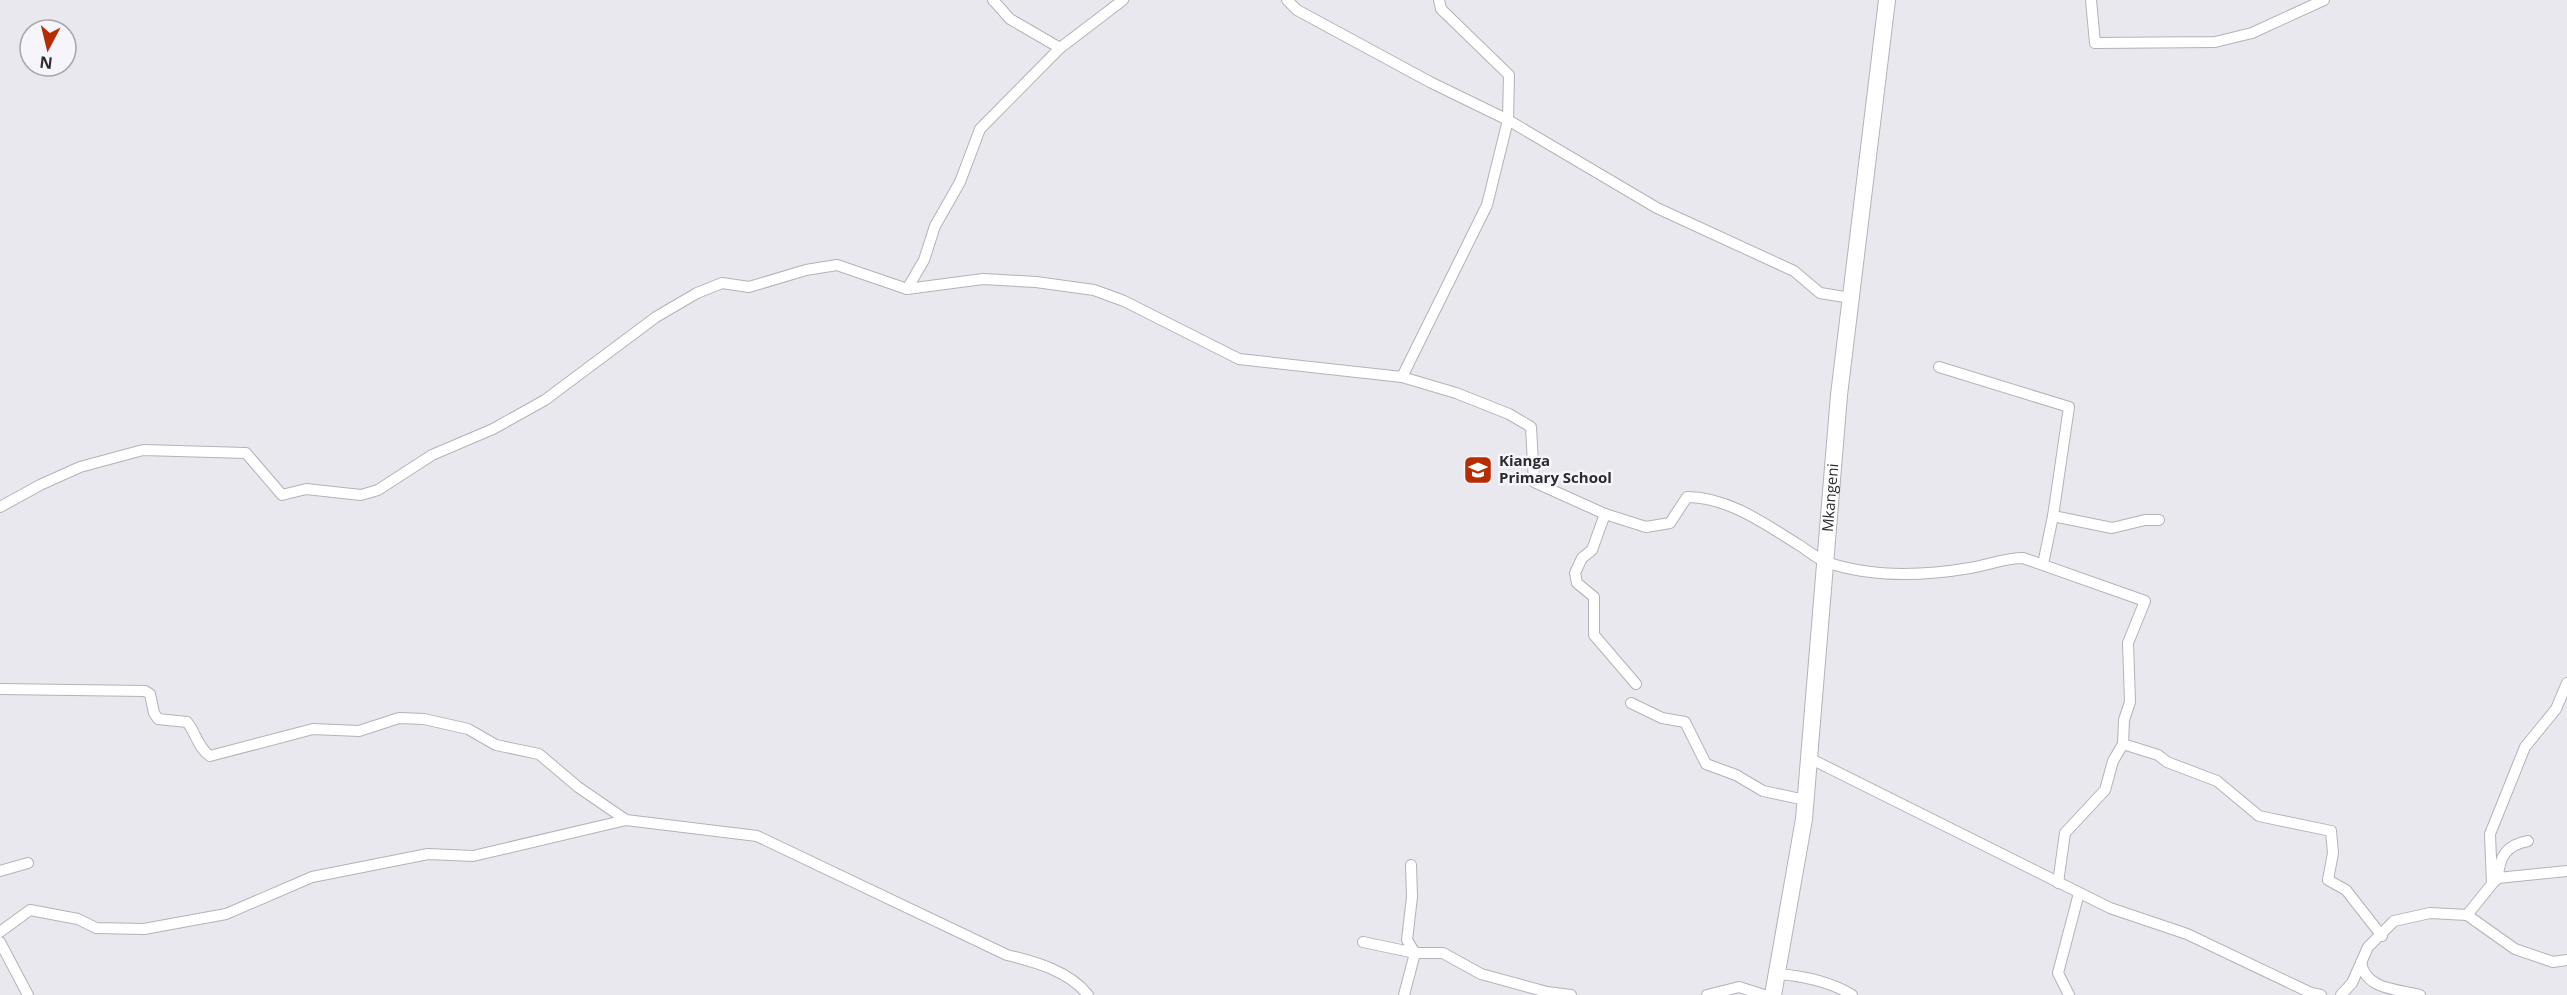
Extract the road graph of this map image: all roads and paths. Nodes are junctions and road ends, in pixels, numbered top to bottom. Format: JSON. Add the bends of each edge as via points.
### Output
{"nodes":[{"id":1,"x":993,"y":0,"type":"edge"},
{"id":2,"x":1123,"y":0,"type":"edge"},
{"id":3,"x":1287,"y":0,"type":"edge"},
{"id":4,"x":1438,"y":0,"type":"edge"},
{"id":5,"x":1887,"y":0,"type":"edge"},
{"id":6,"x":2091,"y":0,"type":"edge"},
{"id":7,"x":2324,"y":0,"type":"edge"},
{"id":8,"x":1060,"y":48,"type":"junction"},
{"id":9,"x":1508,"y":120,"type":"junction"},
{"id":10,"x":907,"y":290,"type":"junction"},
{"id":11,"x":1851,"y":298,"type":"junction"},
{"id":12,"x":1939,"y":367,"type":"dead end"},
{"id":13,"x":1402,"y":377,"type":"junction"},
{"id":14,"x":0,"y":507,"type":"edge"},
{"id":15,"x":1605,"y":514,"type":"junction"},
{"id":16,"x":2053,"y":516,"type":"junction"},
{"id":17,"x":2159,"y":520,"type":"dead end"},
{"id":18,"x":1824,"y":561,"type":"junction"},
{"id":19,"x":2043,"y":564,"type":"junction"},
{"id":20,"x":2567,"y":683,"type":"edge"},
{"id":21,"x":1636,"y":684,"type":"dead end"},
{"id":22,"x":0,"y":689,"type":"edge"},
{"id":23,"x":1631,"y":703,"type":"dead end"},
{"id":24,"x":2123,"y":744,"type":"junction"},
{"id":25,"x":1809,"y":758,"type":"junction"},
{"id":26,"x":1805,"y":800,"type":"junction"},
{"id":27,"x":626,"y":820,"type":"junction"},
{"id":28,"x":2528,"y":841,"type":"dead end"},
{"id":29,"x":28,"y":863,"type":"dead end"},
{"id":30,"x":1411,"y":865,"type":"dead end"},
{"id":31,"x":0,"y":871,"type":"edge"},
{"id":32,"x":2567,"y":872,"type":"edge"},
{"id":33,"x":2495,"y":881,"type":"junction"},
{"id":34,"x":2058,"y":883,"type":"junction"},
{"id":35,"x":2079,"y":893,"type":"junction"},
{"id":36,"x":2468,"y":915,"type":"junction"},
{"id":37,"x":0,"y":932,"type":"edge"},
{"id":38,"x":2382,"y":936,"type":"junction"},
{"id":39,"x":0,"y":942,"type":"edge"},
{"id":40,"x":1364,"y":942,"type":"dead end"},
{"id":41,"x":1415,"y":953,"type":"junction"},
{"id":42,"x":2567,"y":960,"type":"edge"},
{"id":43,"x":2361,"y":962,"type":"junction"},
{"id":44,"x":1777,"y":974,"type":"junction"},
{"id":45,"x":2315,"y":994,"type":"edge"},
{"id":46,"x":28,"y":995,"type":"edge"},
{"id":47,"x":1088,"y":995,"type":"edge"},
{"id":48,"x":1404,"y":995,"type":"edge"},
{"id":49,"x":1571,"y":995,"type":"edge"},
{"id":50,"x":1707,"y":995,"type":"edge"},
{"id":51,"x":1764,"y":995,"type":"edge"},
{"id":52,"x":1773,"y":995,"type":"edge"},
{"id":53,"x":1852,"y":995,"type":"edge"},
{"id":54,"x":2070,"y":995,"type":"edge"},
{"id":55,"x":2341,"y":995,"type":"edge"},
{"id":56,"x":2420,"y":995,"type":"edge"}],
"edges":[{"from":1,"to":8,"type":"street","via":[[1010,19]]},
{"from":2,"to":8,"type":"street"},
{"from":3,"to":9,"type":"street","via":[[1296,10],[1399,66]]},
{"from":4,"to":9,"type":"street","via":[[1441,9],[1509,75]]},
{"from":5,"to":11,"type":"street","name":"Mkangeni"},
{"from":6,"to":7,"type":"street","via":[[2095,43],[2106,43],[2215,42],[2252,33]]},
{"from":8,"to":10,"type":"street","via":[[980,129],[960,182],[934,226],[924,260]]},
{"from":9,"to":11,"type":"street","via":[[1657,208],[1794,271],[1820,292]]},
{"from":9,"to":13,"type":"street","via":[[1487,206]]},
{"from":10,"to":13,"type":"street","via":[[983,279],[1094,290],[1239,359]]},
{"from":10,"to":14,"type":"street","via":[[837,265],[749,287],[722,283],[656,317],[545,400],[493,429],[432,454],[378,490],[361,495],[306,489],[282,495],[246,453],[142,450],[81,467]]},
{"from":11,"to":18,"type":"street","name":"Mkangeni"},
{"from":12,"to":16,"type":"street","via":[[2069,407]]},
{"from":13,"to":15,"type":"street","via":[[1456,393],[1531,427],[1534,482]]},
{"from":15,"to":18,"type":"street","via":[[1646,527],[1670,523],[1688,497],[1708,497],[1754,518]]},
{"from":15,"to":21,"type":"street","via":[[1592,550],[1582,558],[1575,573],[1577,583],[1594,597],[1594,635]]},
{"from":16,"to":17,"type":"street","via":[[2112,528]]},
{"from":16,"to":19,"type":"street"},
{"from":18,"to":19,"type":"street","via":[[1873,573],[1934,574],[2008,558]]},
{"from":18,"to":25,"type":"street","name":"Mkangeni"},
{"from":19,"to":24,"type":"street","via":[[2145,601],[2128,643],[2130,702]]},
{"from":20,"to":33,"type":"street","via":[[2556,709],[2525,747],[2490,834]]},
{"from":22,"to":27,"type":"street","via":[[146,691],[158,718],[187,722],[202,751],[210,756],[313,729],[359,731],[399,718],[424,719],[468,729],[496,745],[539,754]]},
{"from":23,"to":26,"type":"street","via":[[1662,718],[1685,722],[1706,764],[1763,791]]},
{"from":24,"to":34,"type":"street","via":[[2113,761],[2105,790],[2065,833]]},
{"from":24,"to":38,"type":"street","via":[[2217,781],[2259,816],[2331,831],[2333,853],[2328,880],[2346,890]]},
{"from":25,"to":26,"type":"street","name":"Mkangeni"},
{"from":25,"to":34,"type":"street"},
{"from":26,"to":44,"type":"street","name":"Mkangeni"},
{"from":27,"to":37,"type":"street","via":[[473,856],[428,854],[312,877],[226,914],[144,929],[96,928],[78,919],[30,910]]},
{"from":27,"to":47,"type":"street","via":[[757,836],[1007,955],[1044,964],[1082,987]]},
{"from":28,"to":33,"type":"street","via":[[2506,851]]},
{"from":29,"to":31,"type":"street"},
{"from":30,"to":41,"type":"street","via":[[1407,940]]},
{"from":32,"to":33,"type":"street"},
{"from":33,"to":36,"type":"street"},
{"from":34,"to":35,"type":"street"},
{"from":35,"to":45,"type":"street","via":[[2110,908],[2187,934]]},
{"from":35,"to":54,"type":"street","via":[[2058,974]]},
{"from":36,"to":38,"type":"street","via":[[2430,913],[2394,921]]},
{"from":36,"to":42,"type":"street","via":[[2515,950],[2553,962]]},
{"from":38,"to":43,"type":"street","via":[[2368,947]]},
{"from":39,"to":46,"type":"street"},
{"from":40,"to":41,"type":"street"},
{"from":41,"to":48,"type":"street"},
{"from":41,"to":49,"type":"street","via":[[1443,953],[1481,974]]},
{"from":43,"to":55,"type":"street","via":[[2352,983]]},
{"from":43,"to":56,"type":"street","via":[[2372,982]]},
{"from":44,"to":52,"type":"street","name":"Mkangeni"},
{"from":44,"to":53,"type":"street","via":[[1826,982]]},
{"from":50,"to":51,"type":"street","via":[[1739,987]]}]}
